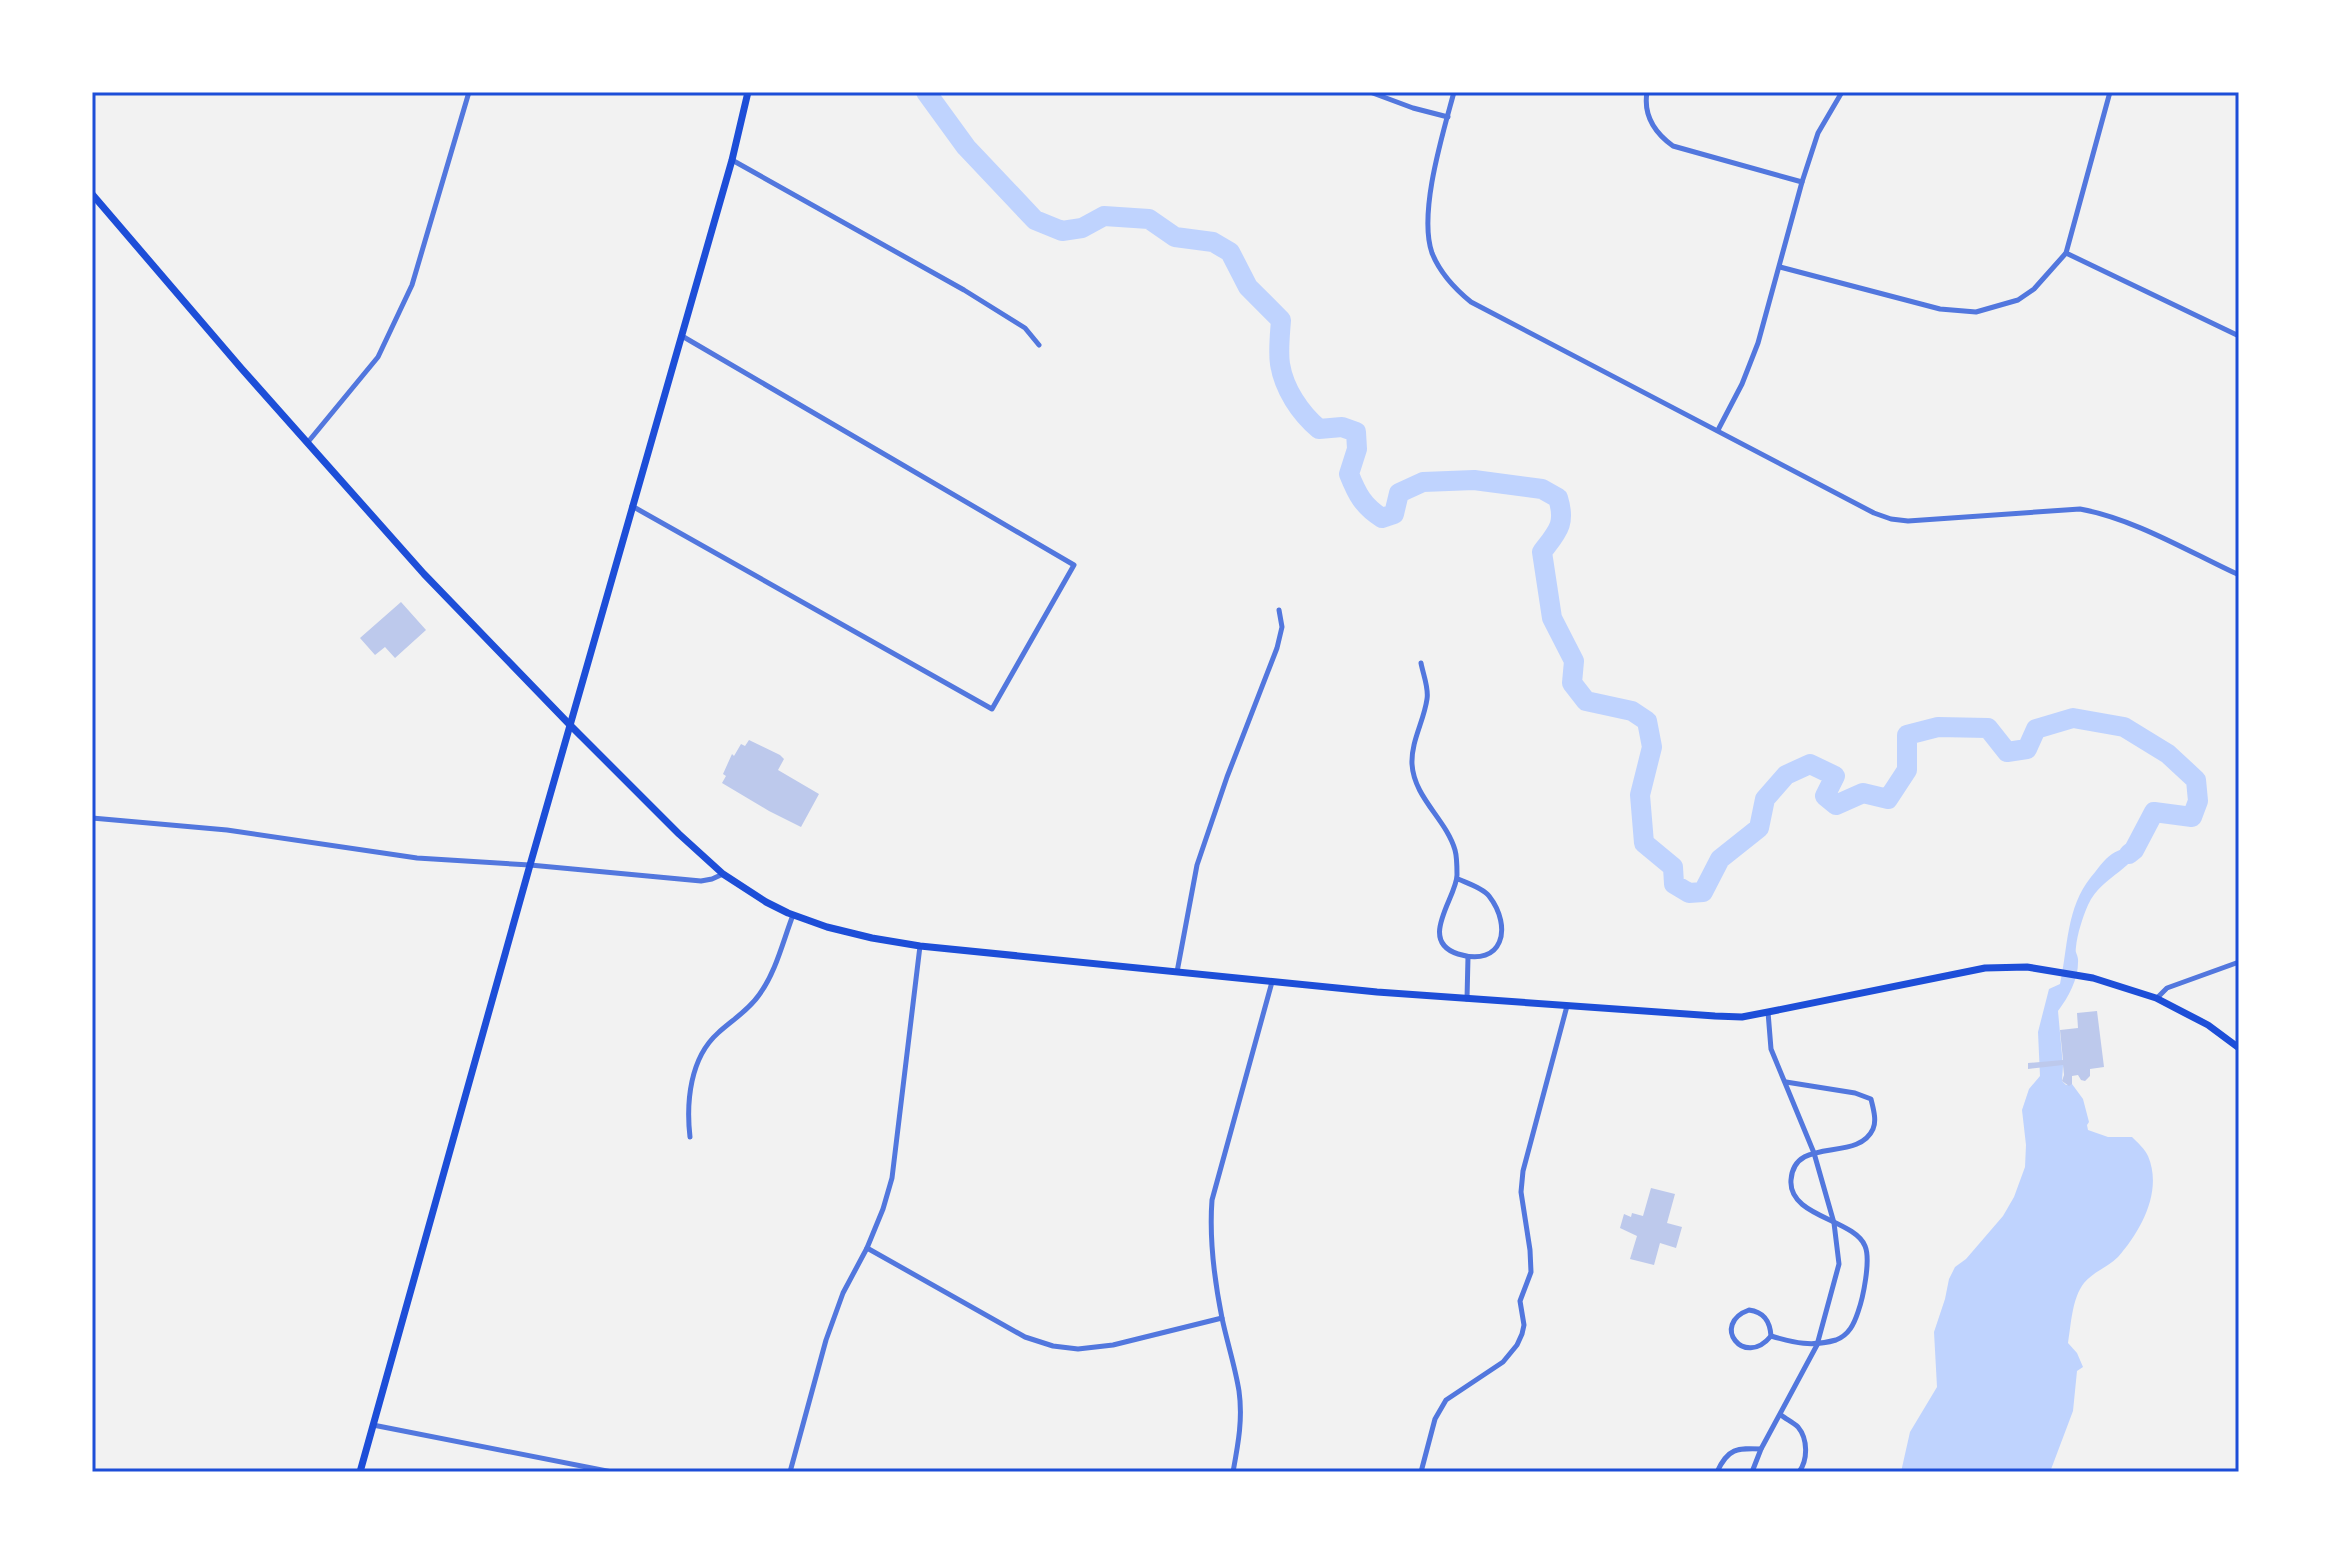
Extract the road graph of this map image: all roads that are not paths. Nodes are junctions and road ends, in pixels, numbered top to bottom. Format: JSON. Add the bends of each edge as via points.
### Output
{"nodes":[{"id":1,"x":469,"y":92,"type":"edge"},
{"id":2,"x":748,"y":92,"type":"edge"},
{"id":3,"x":1370,"y":92,"type":"edge"},
{"id":4,"x":1454,"y":92,"type":"edge"},
{"id":5,"x":1647,"y":92,"type":"edge"},
{"id":6,"x":1842,"y":92,"type":"edge"},
{"id":7,"x":2110,"y":92,"type":"edge"},
{"id":8,"x":1448,"y":117,"type":"junction"},
{"id":9,"x":732,"y":160,"type":"junction"},
{"id":10,"x":1802,"y":182,"type":"junction"},
{"id":11,"x":92,"y":194,"type":"edge"},
{"id":12,"x":2066,"y":253,"type":"junction"},
{"id":13,"x":1780,"y":267,"type":"junction"},
{"id":14,"x":682,"y":336,"type":"junction"},
{"id":15,"x":2239,"y":336,"type":"edge"},
{"id":16,"x":1039,"y":345,"type":"dead end"},
{"id":17,"x":1718,"y":430,"type":"junction"},
{"id":18,"x":308,"y":442,"type":"junction"},
{"id":19,"x":632,"y":506,"type":"junction"},
{"id":20,"x":2239,"y":575,"type":"edge"},
{"id":21,"x":1279,"y":610,"type":"dead end"},
{"id":22,"x":1421,"y":663,"type":"dead end"},
{"id":23,"x":570,"y":725,"type":"junction"},
{"id":24,"x":92,"y":818,"type":"edge"},
{"id":25,"x":530,"y":865,"type":"junction"},
{"id":26,"x":723,"y":874,"type":"junction"},
{"id":27,"x":1458,"y":879,"type":"junction"},
{"id":28,"x":793,"y":915,"type":"junction"},
{"id":29,"x":920,"y":946,"type":"junction"},
{"id":30,"x":1468,"y":957,"type":"junction"},
{"id":31,"x":2239,"y":962,"type":"edge"},
{"id":32,"x":1177,"y":972,"type":"junction"},
{"id":33,"x":1272,"y":981,"type":"junction"},
{"id":34,"x":2156,"y":998,"type":"junction"},
{"id":35,"x":1467,"y":999,"type":"junction"},
{"id":36,"x":1567,"y":1006,"type":"junction"},
{"id":37,"x":1768,"y":1012,"type":"junction"},
{"id":38,"x":2239,"y":1048,"type":"edge"},
{"id":39,"x":1786,"y":1082,"type":"junction"},
{"id":40,"x":690,"y":1137,"type":"dead end"},
{"id":41,"x":1814,"y":1153,"type":"junction"},
{"id":42,"x":1834,"y":1223,"type":"junction"},
{"id":43,"x":867,"y":1248,"type":"junction"},
{"id":44,"x":1222,"y":1318,"type":"junction"},
{"id":45,"x":1771,"y":1336,"type":"junction"},
{"id":46,"x":1817,"y":1345,"type":"junction"},
{"id":47,"x":1781,"y":1415,"type":"junction"},
{"id":48,"x":373,"y":1425,"type":"junction"},
{"id":49,"x":1761,"y":1449,"type":"junction"},
{"id":50,"x":360,"y":1472,"type":"edge"},
{"id":51,"x":612,"y":1472,"type":"edge"},
{"id":52,"x":790,"y":1472,"type":"edge"},
{"id":53,"x":1233,"y":1472,"type":"edge"},
{"id":54,"x":1421,"y":1472,"type":"edge"},
{"id":55,"x":1717,"y":1472,"type":"edge"},
{"id":56,"x":1752,"y":1472,"type":"edge"},
{"id":57,"x":1799,"y":1472,"type":"edge"}],
"edges":[{"from":1,"to":18,"type":"street","via":[[412,285],[378,357]]},
{"from":2,"to":9,"type":"main road"},
{"from":3,"to":8,"type":"street"},
{"from":4,"to":8,"type":"street"},
{"from":5,"to":10,"type":"street","via":[[1646,111],[1655,130],[1673,146]]},
{"from":6,"to":10,"type":"street","via":[[1818,133]]},
{"from":7,"to":12,"type":"street"},
{"from":8,"to":17,"type":"street","via":[[1428,214],[1432,252],[1447,278],[1490,314]]},
{"from":9,"to":14,"type":"main road"},
{"from":9,"to":16,"type":"street","via":[[964,290],[1025,328]]},
{"from":10,"to":13,"type":"street"},
{"from":11,"to":18,"type":"main road"},
{"from":12,"to":13,"type":"street","via":[[2018,300],[1976,312],[1940,309]]},
{"from":12,"to":15,"type":"street"},
{"from":13,"to":17,"type":"street","via":[[1751,364]]},
{"from":14,"to":19,"type":"main road"},
{"from":14,"to":19,"type":"street","via":[[1074,565],[992,709]]},
{"from":17,"to":20,"type":"street","via":[[1891,519],[2080,509],[2123,521]]},
{"from":18,"to":23,"type":"main road","via":[[424,574]]},
{"from":19,"to":23,"type":"main road"},
{"from":21,"to":32,"type":"street","via":[[1277,648],[1197,865]]},
{"from":22,"to":27,"type":"street","via":[[1428,696],[1412,766],[1425,802],[1456,851]]},
{"from":23,"to":25,"type":"main road"},
{"from":23,"to":26,"type":"main road"},
{"from":24,"to":25,"type":"street","via":[[227,830],[402,856]]},
{"from":25,"to":26,"type":"street","via":[[701,881]]},
{"from":25,"to":48,"type":"main road"},
{"from":26,"to":28,"type":"main road"},
{"from":27,"to":30,"type":"street","via":[[1441,916],[1441,939],[1450,951]]},
{"from":27,"to":30,"type":"street","via":[[1488,894],[1503,924],[1495,949]]},
{"from":28,"to":29,"type":"main road"},
{"from":28,"to":40,"type":"street","via":[[764,988],[703,1053],[689,1097]]},
{"from":29,"to":32,"type":"main road"},
{"from":29,"to":43,"type":"street","via":[[892,1178]]},
{"from":30,"to":35,"type":"street"},
{"from":31,"to":34,"type":"street","via":[[2167,988]]},
{"from":32,"to":33,"type":"main road"},
{"from":33,"to":35,"type":"main road"},
{"from":33,"to":44,"type":"street","via":[[1212,1200],[1210,1232]]},
{"from":34,"to":37,"type":"main road","via":[[2058,971],[1985,968]]},
{"from":34,"to":38,"type":"main road"},
{"from":35,"to":36,"type":"main road"},
{"from":36,"to":37,"type":"main road","via":[[1742,1017]]},
{"from":36,"to":54,"type":"street","via":[[1523,1171],[1531,1272],[1520,1301],[1524,1325],[1503,1362],[1446,1400],[1435,1419]]},
{"from":37,"to":39,"type":"street","via":[[1771,1049]]},
{"from":39,"to":41,"type":"street"},
{"from":39,"to":41,"type":"street","via":[[1871,1099],[1873,1130],[1862,1141]]},
{"from":41,"to":42,"type":"street"},
{"from":41,"to":42,"type":"street","via":[[1802,1158],[1790,1183],[1808,1208]]},
{"from":42,"to":46,"type":"street","via":[[1839,1264]]},
{"from":42,"to":46,"type":"street","via":[[1857,1233],[1867,1248],[1865,1293],[1854,1325],[1843,1337]]},
{"from":43,"to":44,"type":"street","via":[[1025,1337],[1053,1346],[1113,1345]]},
{"from":43,"to":52,"type":"street","via":[[826,1340]]},
{"from":44,"to":53,"type":"street","via":[[1239,1392],[1241,1427]]},
{"from":45,"to":45,"type":"street","via":[[1765,1317],[1757,1312],[1735,1317],[1734,1340],[1739,1346],[1757,1347]]},
{"from":45,"to":46,"type":"street"},
{"from":46,"to":47,"type":"street"},
{"from":47,"to":49,"type":"street"},
{"from":47,"to":57,"type":"street","via":[[1799,1428],[1806,1448]]},
{"from":48,"to":50,"type":"main road"},
{"from":48,"to":51,"type":"street"},
{"from":49,"to":55,"type":"street","via":[[1738,1448],[1723,1458]]},
{"from":49,"to":56,"type":"street"}]}
